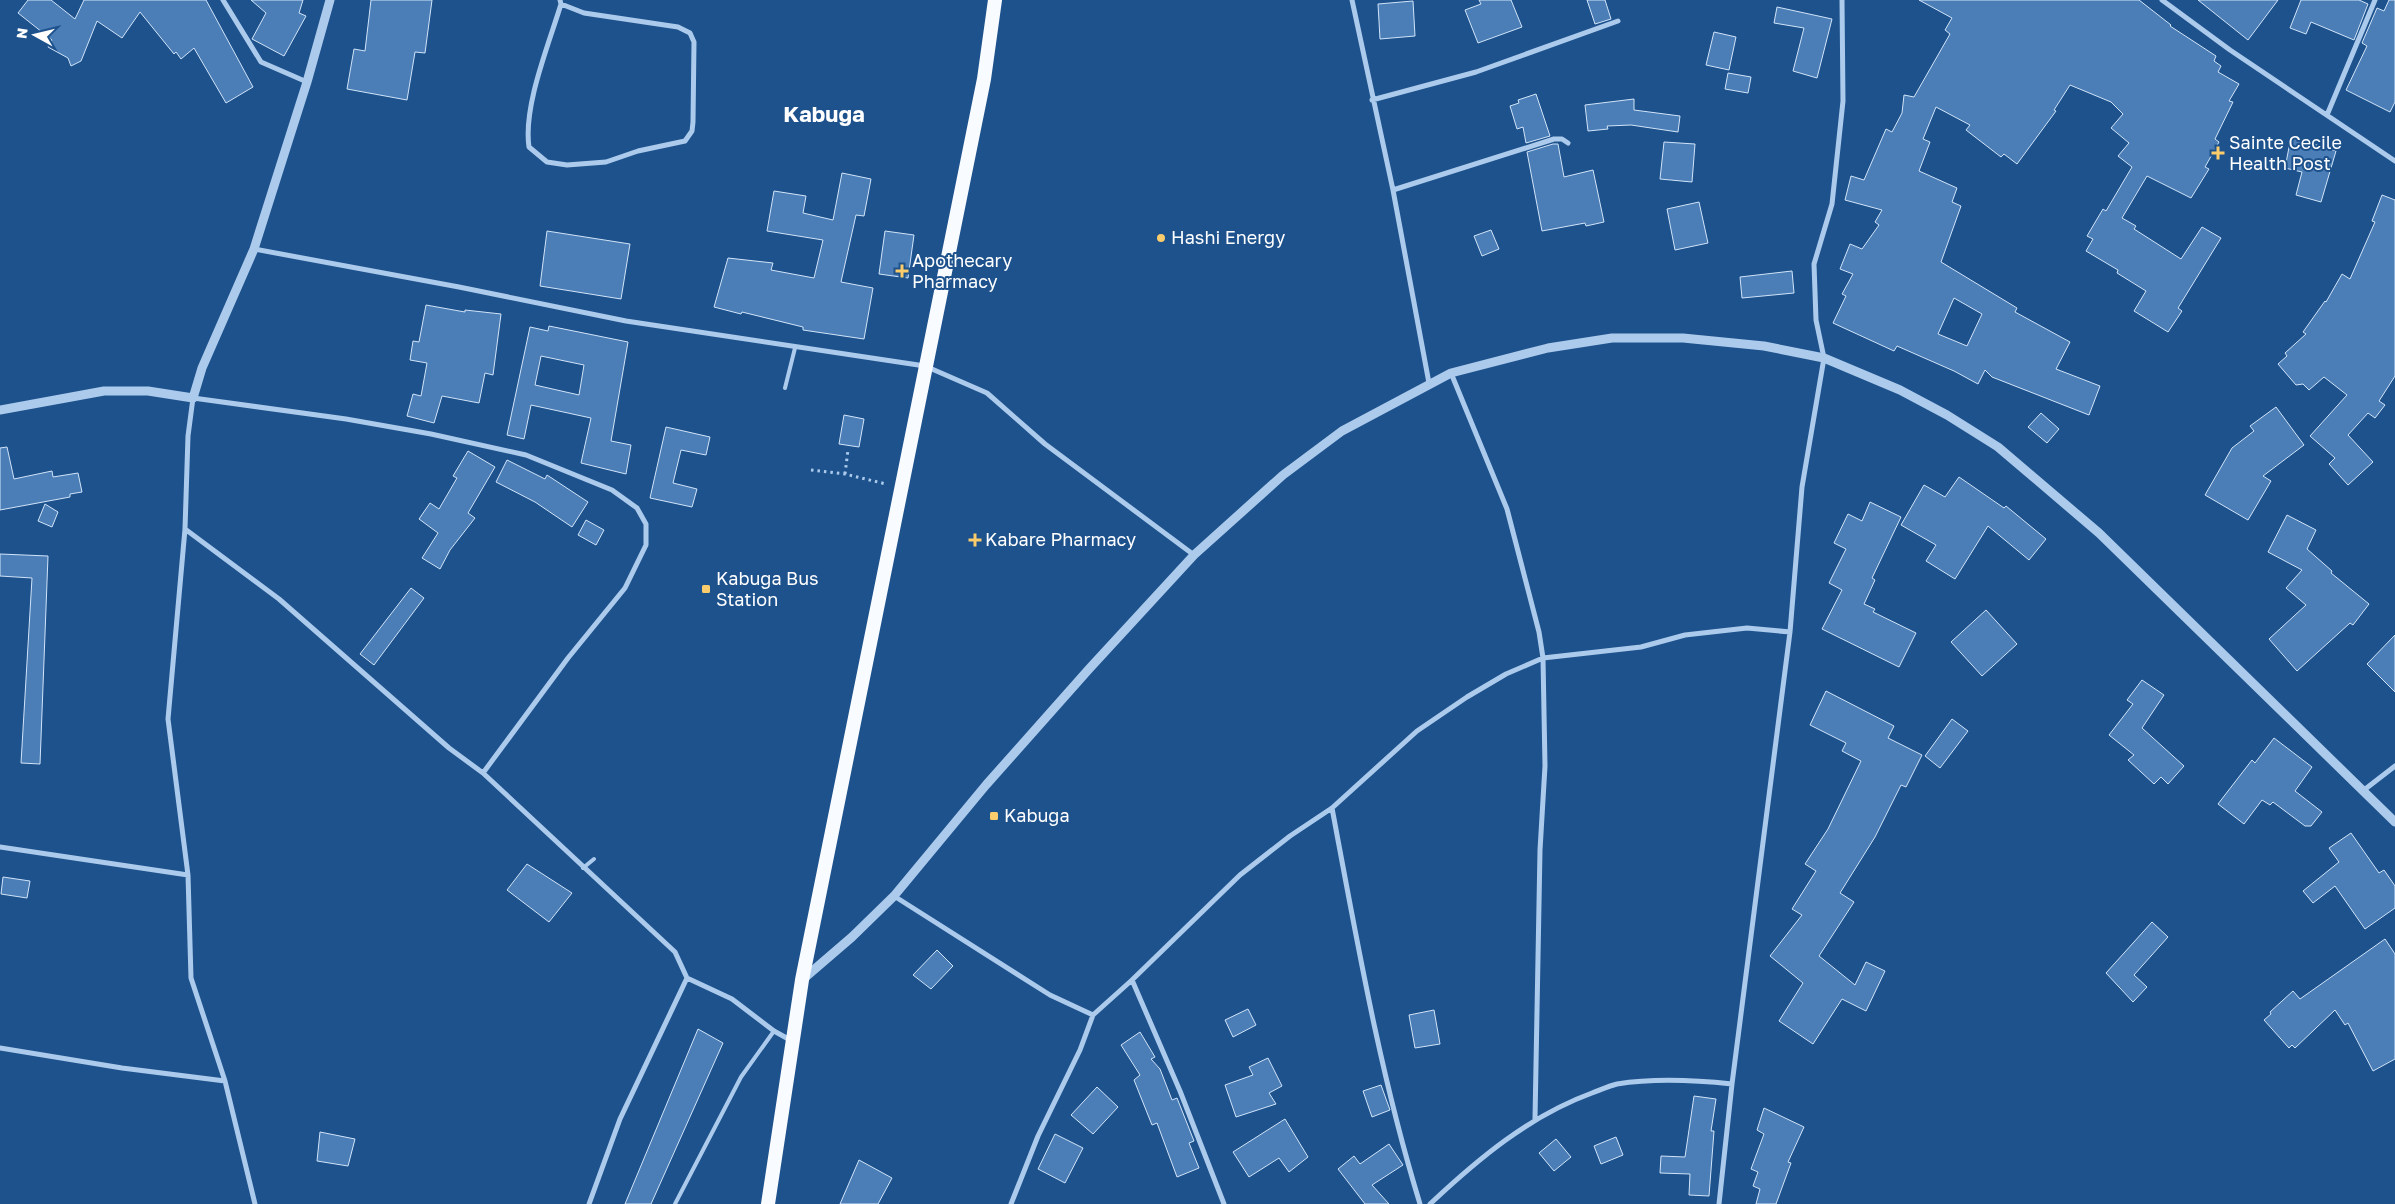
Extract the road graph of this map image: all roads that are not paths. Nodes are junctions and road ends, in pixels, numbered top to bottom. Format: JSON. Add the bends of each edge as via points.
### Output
{"nodes":[{"id":1,"x":223,"y":0,"type":"edge"},
{"id":2,"x":330,"y":0,"type":"edge"},
{"id":3,"x":995,"y":0,"type":"edge"},
{"id":4,"x":1352,"y":0,"type":"edge"},
{"id":5,"x":1842,"y":0,"type":"edge"},
{"id":6,"x":2162,"y":0,"type":"edge"},
{"id":7,"x":2374,"y":0,"type":"edge"},
{"id":8,"x":561,"y":2,"type":"edge"},
{"id":9,"x":1618,"y":21,"type":"dead end"},
{"id":10,"x":307,"y":82,"type":"junction"},
{"id":11,"x":1372,"y":100,"type":"junction"},
{"id":12,"x":2327,"y":114,"type":"junction"},
{"id":13,"x":1568,"y":142,"type":"dead end"},
{"id":14,"x":2395,"y":161,"type":"edge"},
{"id":15,"x":1393,"y":190,"type":"junction"},
{"id":16,"x":254,"y":250,"type":"junction"},
{"id":17,"x":795,"y":348,"type":"junction"},
{"id":18,"x":1824,"y":358,"type":"junction"},
{"id":19,"x":924,"y":366,"type":"junction"},
{"id":20,"x":1451,"y":373,"type":"junction"},
{"id":21,"x":1429,"y":383,"type":"junction"},
{"id":22,"x":785,"y":388,"type":"dead end"},
{"id":23,"x":193,"y":398,"type":"junction"},
{"id":24,"x":0,"y":410,"type":"edge"},
{"id":25,"x":185,"y":529,"type":"junction"},
{"id":26,"x":1194,"y":555,"type":"junction"},
{"id":27,"x":1790,"y":632,"type":"junction"},
{"id":28,"x":1544,"y":658,"type":"junction"},
{"id":29,"x":2395,"y":766,"type":"edge"},
{"id":30,"x":483,"y":773,"type":"junction"},
{"id":31,"x":2364,"y":790,"type":"junction"},
{"id":32,"x":1332,"y":808,"type":"junction"},
{"id":33,"x":2395,"y":822,"type":"edge"},
{"id":34,"x":0,"y":847,"type":"edge"},
{"id":35,"x":594,"y":859,"type":"dead end"},
{"id":36,"x":583,"y":868,"type":"junction"},
{"id":37,"x":188,"y":875,"type":"junction"},
{"id":38,"x":894,"y":896,"type":"junction"},
{"id":39,"x":687,"y":978,"type":"junction"},
{"id":40,"x":802,"y":980,"type":"junction"},
{"id":41,"x":1132,"y":980,"type":"junction"},
{"id":42,"x":1093,"y":1015,"type":"junction"},
{"id":43,"x":774,"y":1031,"type":"junction"},
{"id":44,"x":792,"y":1041,"type":"junction"},
{"id":45,"x":0,"y":1048,"type":"edge"},
{"id":46,"x":225,"y":1081,"type":"junction"},
{"id":47,"x":1732,"y":1084,"type":"junction"},
{"id":48,"x":1535,"y":1119,"type":"junction"},
{"id":49,"x":255,"y":1204,"type":"edge"},
{"id":50,"x":589,"y":1204,"type":"edge"},
{"id":51,"x":675,"y":1204,"type":"edge"},
{"id":52,"x":768,"y":1204,"type":"edge"},
{"id":53,"x":1011,"y":1204,"type":"edge"},
{"id":54,"x":1224,"y":1204,"type":"edge"},
{"id":55,"x":1420,"y":1204,"type":"edge"},
{"id":56,"x":1430,"y":1204,"type":"edge"},
{"id":57,"x":1719,"y":1204,"type":"edge"}],
"edges":[{"from":1,"to":10,"type":"street","via":[[261,62]]},
{"from":2,"to":10,"type":"street"},
{"from":3,"to":19,"type":"highway","via":[[984,79]]},
{"from":4,"to":11,"type":"street"},
{"from":5,"to":18,"type":"street","via":[[1843,101],[1832,204],[1814,264],[1816,320]]},
{"from":6,"to":12,"type":"street"},
{"from":7,"to":12,"type":"street"},
{"from":8,"to":8,"type":"street","via":[[584,13],[658,22],[678,26],[690,33],[694,42],[693,122],[690,136],[685,141],[638,151],[621,159],[567,165],[547,162],[529,147],[527,134],[531,105]]},
{"from":9,"to":11,"type":"street","via":[[1476,72]]},
{"from":10,"to":16,"type":"street"},
{"from":11,"to":15,"type":"street"},
{"from":12,"to":14,"type":"street"},
{"from":13,"to":15,"type":"street","via":[[1554,139]]},
{"from":15,"to":21,"type":"street"},
{"from":16,"to":17,"type":"street","via":[[626,321]]},
{"from":16,"to":23,"type":"street","via":[[202,368]]},
{"from":17,"to":19,"type":"street"},
{"from":17,"to":22,"type":"lane"},
{"from":18,"to":20,"type":"street","via":[[1764,346],[1682,338],[1612,338],[1548,348]]},
{"from":18,"to":27,"type":"street","via":[[1802,487]]},
{"from":18,"to":31,"type":"street","via":[[1900,390],[1948,415],[1998,447],[2099,533]]},
{"from":19,"to":26,"type":"street","via":[[987,393],[1045,444]]},
{"from":19,"to":40,"type":"highway"},
{"from":20,"to":21,"type":"street"},
{"from":20,"to":28,"type":"street","via":[[1506,510]]},
{"from":21,"to":26,"type":"street","via":[[1342,431],[1282,475]]},
{"from":23,"to":24,"type":"street","via":[[148,391],[104,391]]},
{"from":23,"to":25,"type":"street","via":[[188,436]]},
{"from":23,"to":30,"type":"street","via":[[346,419],[526,454],[612,490],[637,508],[646,524],[646,545],[625,588],[568,658]]},
{"from":25,"to":30,"type":"street","via":[[279,599]]},
{"from":25,"to":37,"type":"street","via":[[168,719]]},
{"from":26,"to":38,"type":"street","via":[[1006,764]]},
{"from":27,"to":28,"type":"street","via":[[1747,628],[1716,630],[1641,647]]},
{"from":27,"to":47,"type":"street"},
{"from":28,"to":32,"type":"street","via":[[1498,679],[1417,731]]},
{"from":28,"to":48,"type":"street"},
{"from":29,"to":31,"type":"street"},
{"from":30,"to":36,"type":"street"},
{"from":31,"to":33,"type":"street"},
{"from":32,"to":41,"type":"street","via":[[1240,875]]},
{"from":32,"to":55,"type":"street","via":[[1382,1065]]},
{"from":34,"to":37,"type":"street"},
{"from":35,"to":36,"type":"lane"},
{"from":36,"to":39,"type":"street","via":[[675,952]]},
{"from":37,"to":46,"type":"street","via":[[191,978]]},
{"from":38,"to":40,"type":"street"},
{"from":38,"to":42,"type":"street","via":[[1050,995]]},
{"from":39,"to":43,"type":"street","via":[[732,999]]},
{"from":39,"to":50,"type":"street","via":[[620,1119]]},
{"from":40,"to":44,"type":"highway"},
{"from":41,"to":42,"type":"street"},
{"from":41,"to":54,"type":"street"},
{"from":42,"to":53,"type":"street"},
{"from":43,"to":44,"type":"street"},
{"from":43,"to":51,"type":"lane","via":[[741,1077]]},
{"from":44,"to":52,"type":"highway"},
{"from":45,"to":46,"type":"street"},
{"from":46,"to":49,"type":"street"},
{"from":47,"to":48,"type":"street","via":[[1658,1080],[1616,1084]]},
{"from":47,"to":57,"type":"street"},
{"from":48,"to":56,"type":"street","via":[[1478,1160]]}]}
